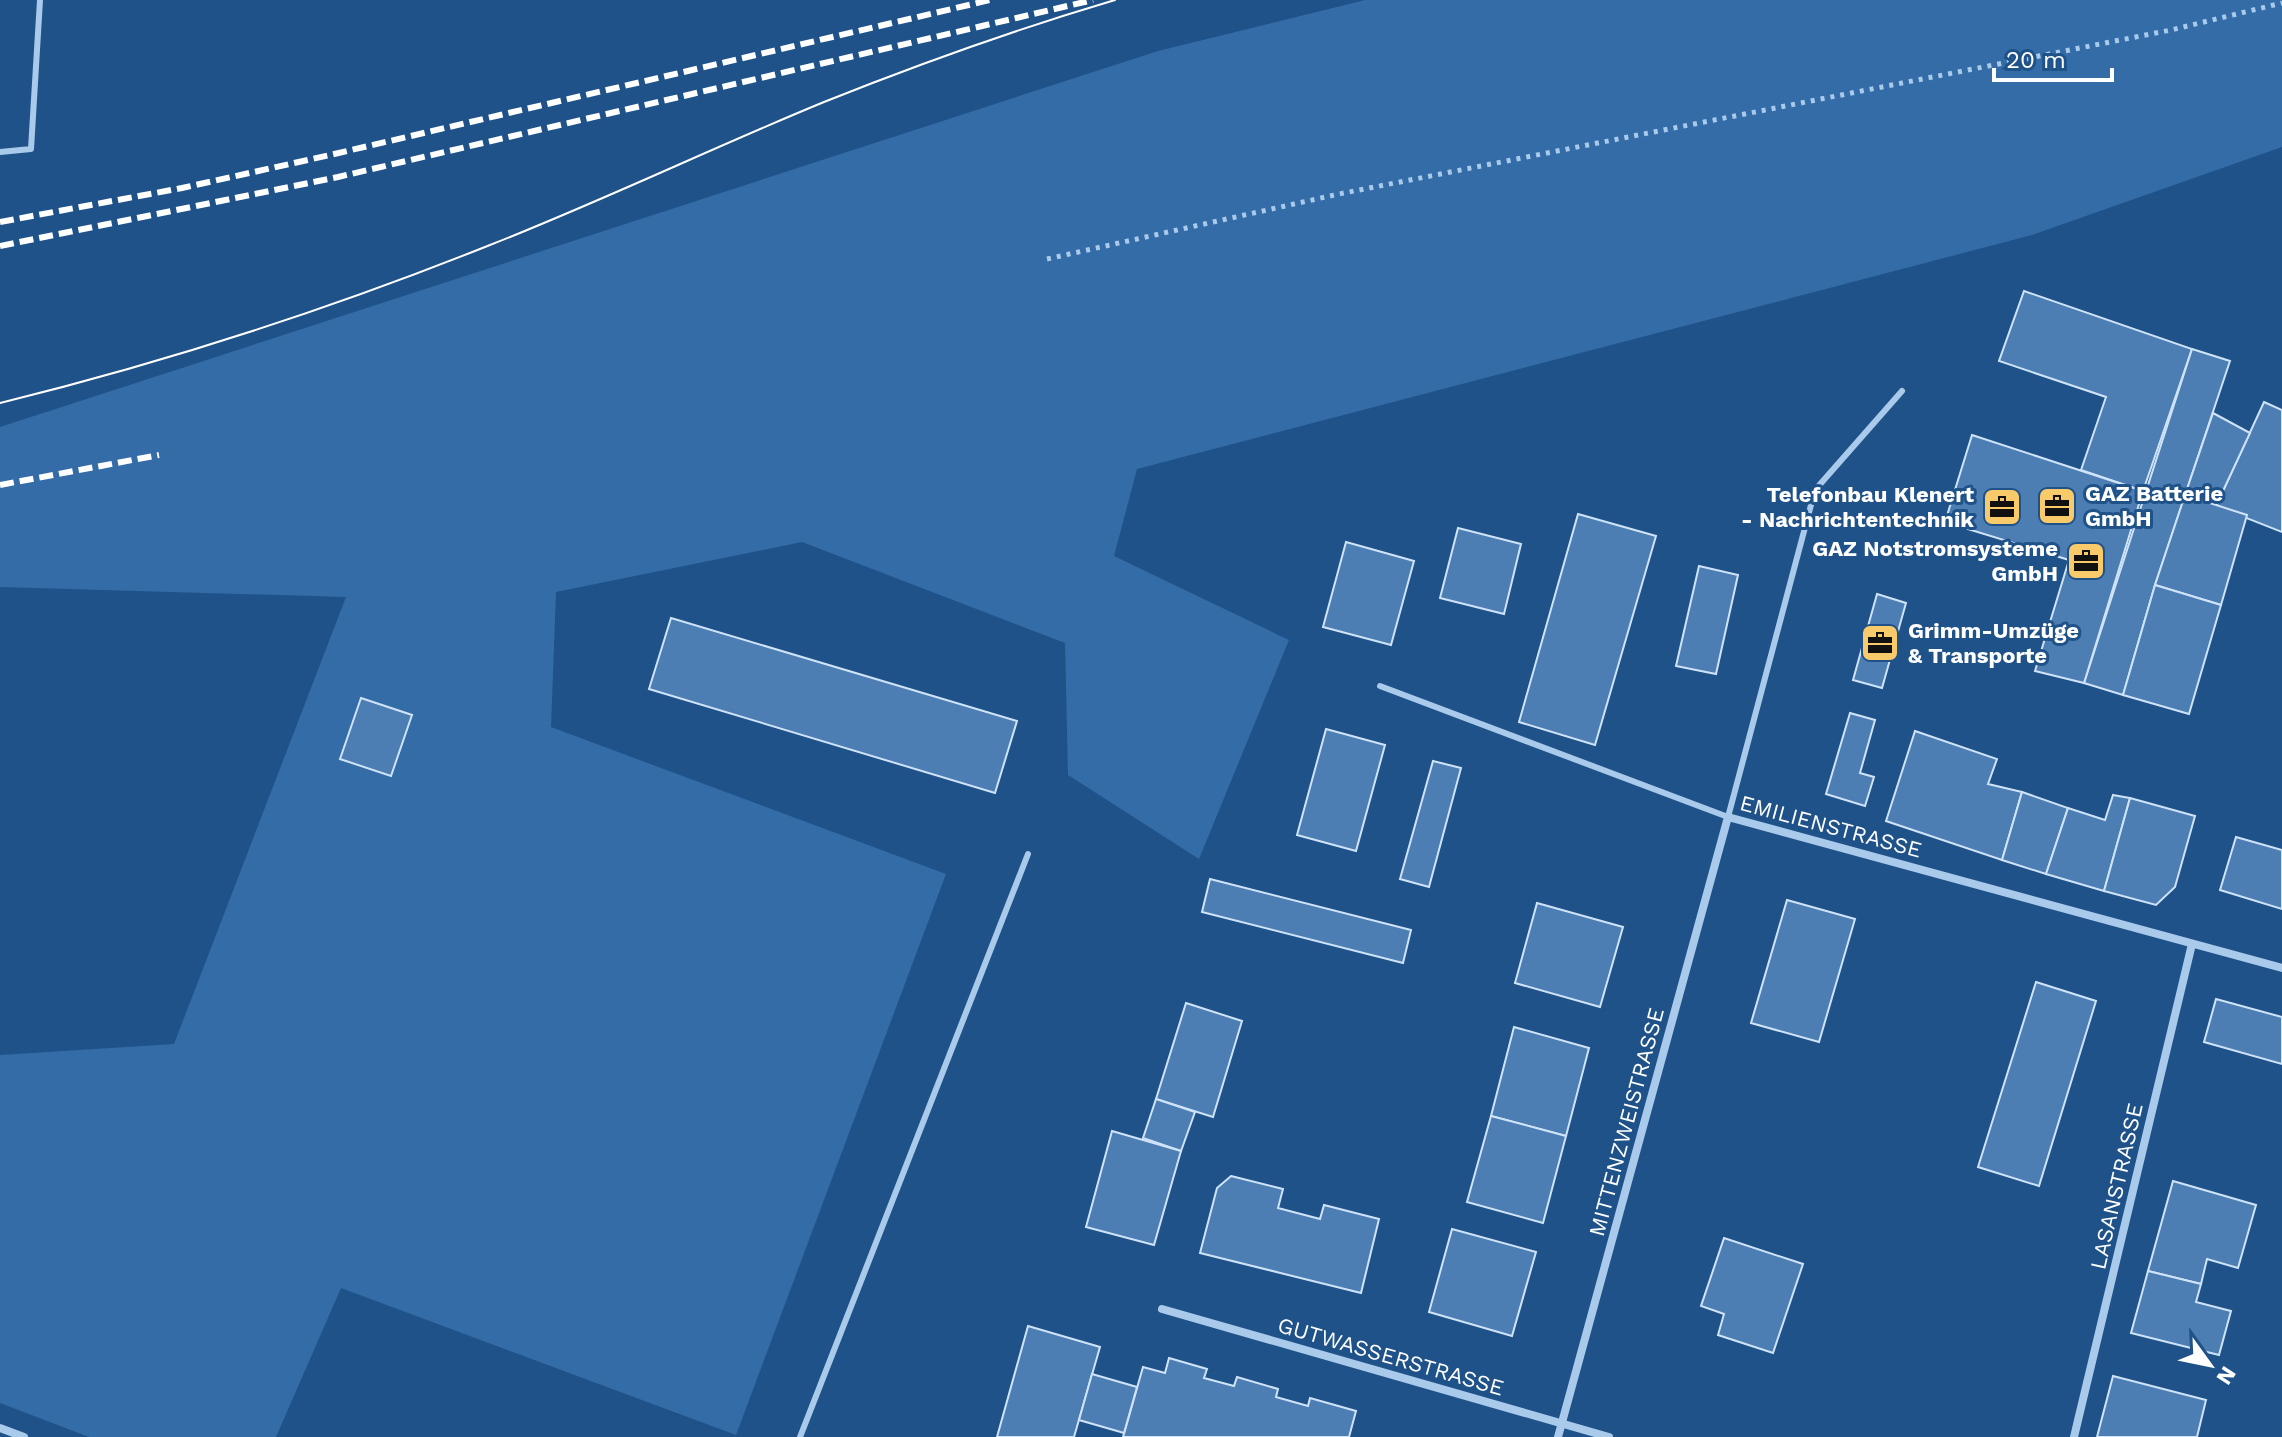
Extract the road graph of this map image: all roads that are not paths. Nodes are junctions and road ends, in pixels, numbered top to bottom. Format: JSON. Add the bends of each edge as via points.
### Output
{"nodes":[{"id":1,"x":40,"y":0,"type":"edge"},
{"id":2,"x":0,"y":152,"type":"edge"},
{"id":3,"x":1902,"y":391,"type":"dead end"},
{"id":4,"x":1380,"y":686,"type":"dead end"},
{"id":5,"x":1728,"y":817,"type":"junction"},
{"id":6,"x":1028,"y":854,"type":"dead end"},
{"id":7,"x":2192,"y":944,"type":"junction"},
{"id":8,"x":2282,"y":968,"type":"edge"},
{"id":9,"x":1162,"y":1309,"type":"dead end"},
{"id":10,"x":1562,"y":1424,"type":"junction"},
{"id":11,"x":0,"y":1428,"type":"edge"},
{"id":12,"x":24,"y":1437,"type":"edge"},
{"id":13,"x":800,"y":1437,"type":"edge"},
{"id":14,"x":1558,"y":1437,"type":"edge"},
{"id":15,"x":1609,"y":1437,"type":"edge"},
{"id":16,"x":2074,"y":1437,"type":"edge"}],
"edges":[{"from":1,"to":2,"type":"lane","via":[[31,149]]},
{"from":3,"to":5,"type":"lane","via":[[1815,490]]},
{"from":4,"to":5,"type":"lane","name":"EMILIENSTRASSE"},
{"from":5,"to":7,"type":"street","name":"EMILIENSTRASSE"},
{"from":5,"to":10,"type":"street","name":"MITTENZWEISTRASSE"},
{"from":6,"to":13,"type":"lane"},
{"from":7,"to":8,"type":"street","name":"EMILIENSTRASSE"},
{"from":7,"to":16,"type":"street","name":"LASANSTRASSE"},
{"from":9,"to":10,"type":"street","name":"GUTWASSERSTRASSE"},
{"from":10,"to":14,"type":"street","name":"MITTENZWEISTRASSE"},
{"from":10,"to":15,"type":"street","name":"GUTWASSERSTRASSE"},
{"from":11,"to":12,"type":"street"}]}
